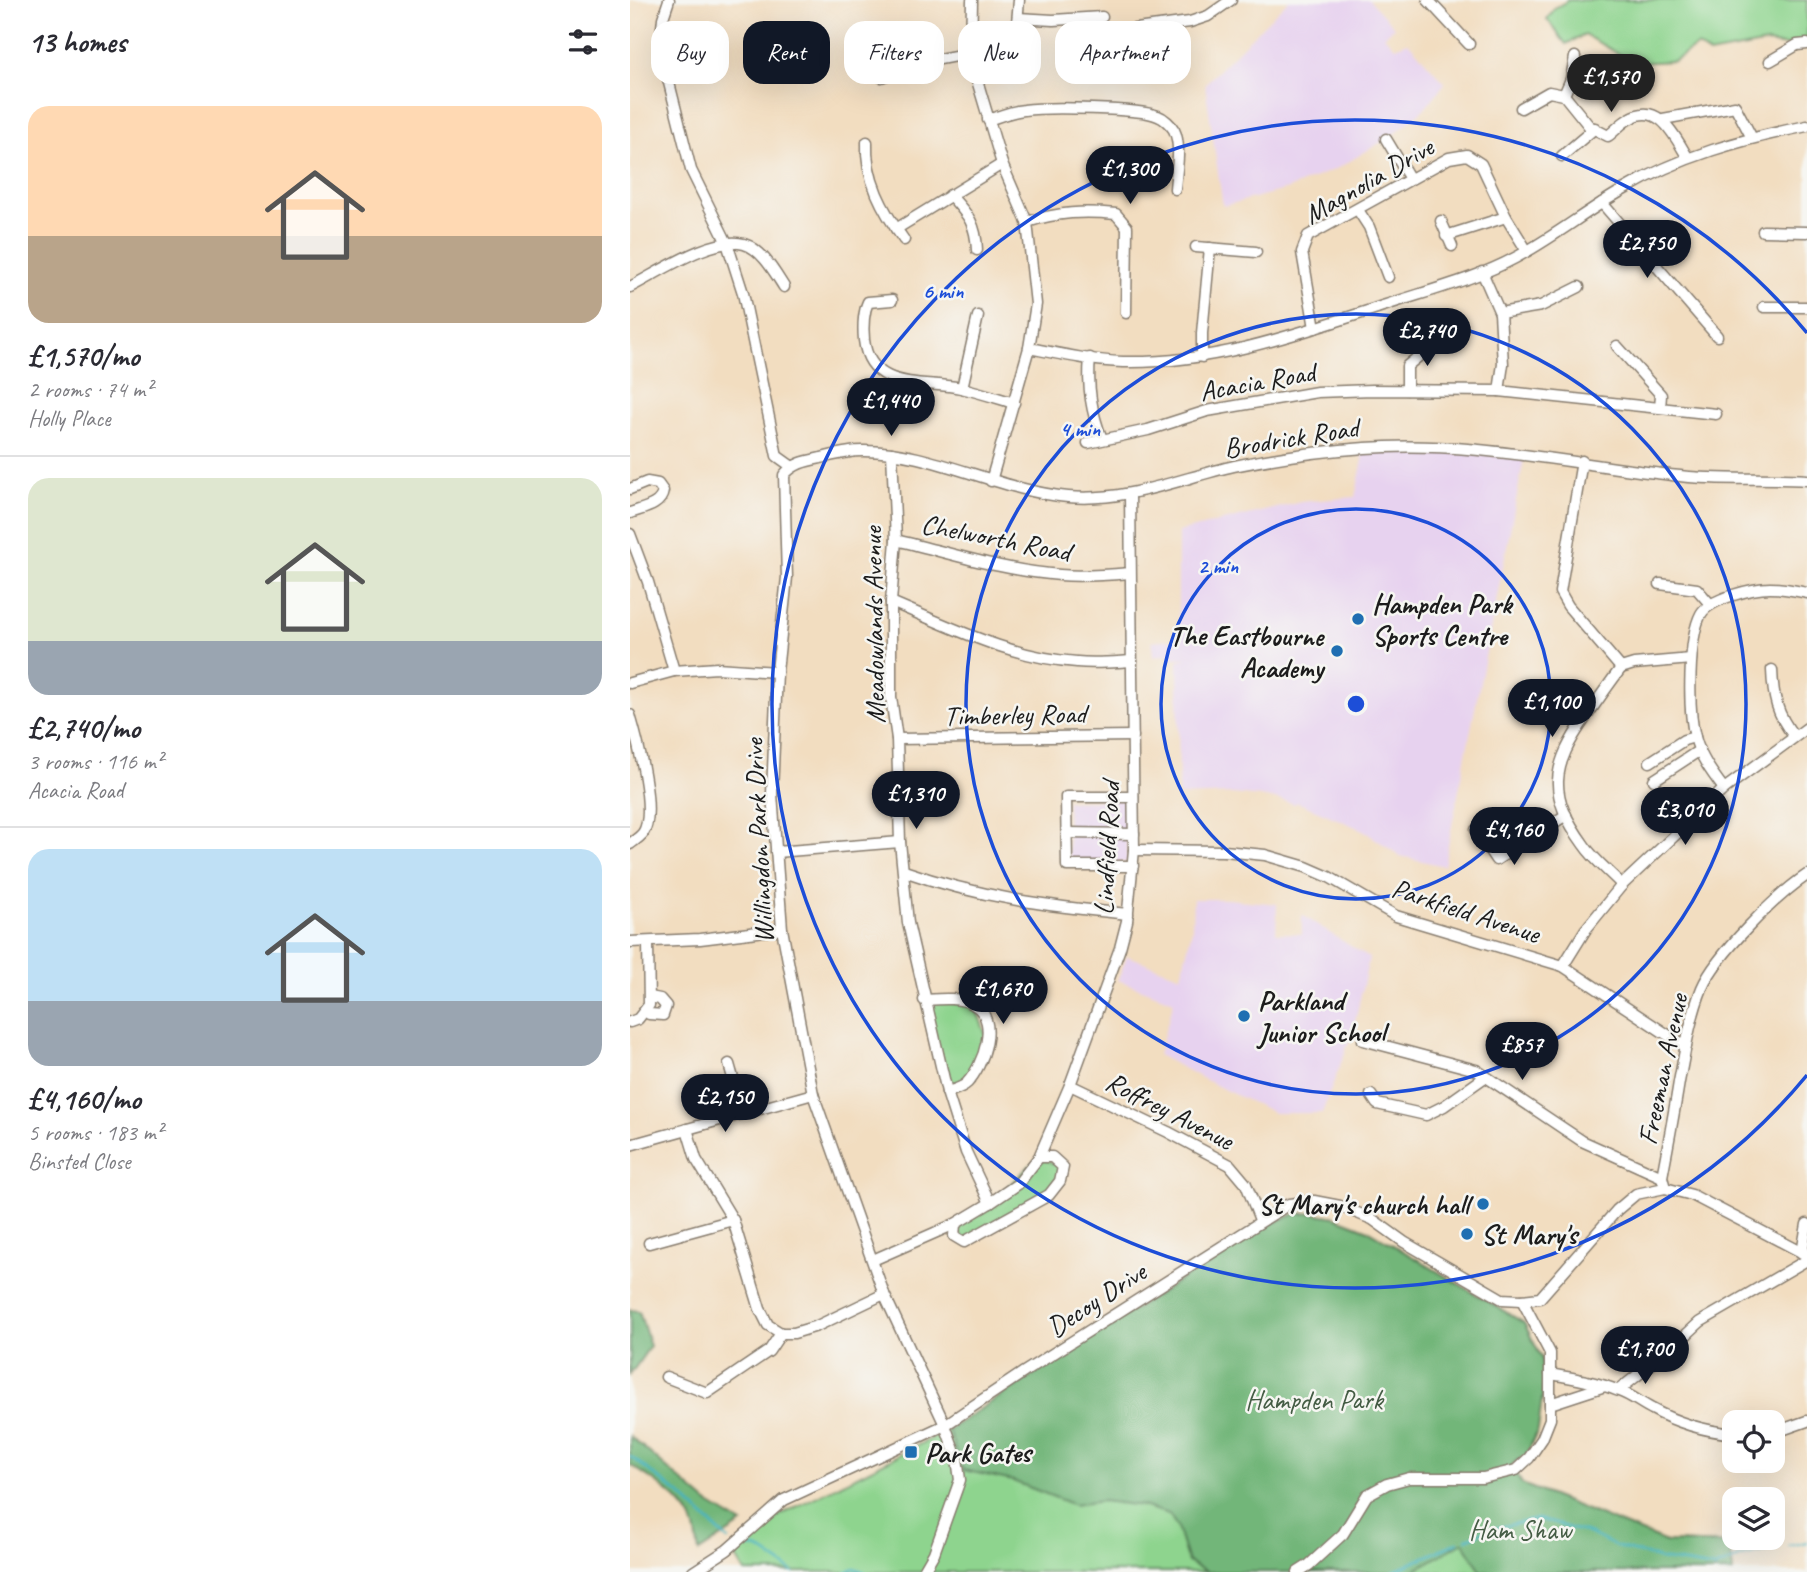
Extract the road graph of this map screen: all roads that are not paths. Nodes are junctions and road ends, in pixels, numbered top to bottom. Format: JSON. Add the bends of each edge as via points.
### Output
{"nodes":[{"id":1,"x":669,"y":0,"type":"edge"},
{"id":2,"x":972,"y":0,"type":"edge"},
{"id":3,"x":1019,"y":0,"type":"edge"},
{"id":4,"x":1231,"y":0,"type":"edge"},
{"id":5,"x":1428,"y":0,"type":"edge"},
{"id":6,"x":1102,"y":17,"type":"dead end"},
{"id":7,"x":1018,"y":18,"type":"junction"},
{"id":8,"x":972,"y":21,"type":"edge"},
{"id":9,"x":1018,"y":21,"type":"edge"},
{"id":10,"x":1191,"y":22,"type":"edge"},
{"id":11,"x":1469,"y":44,"type":"dead end"},
{"id":12,"x":1807,"y":44,"type":"edge"},
{"id":13,"x":1575,"y":57,"type":"dead end"},
{"id":14,"x":1770,"y":61,"type":"dead end"},
{"id":15,"x":977,"y":84,"type":"edge"},
{"id":16,"x":1564,"y":95,"type":"junction"},
{"id":17,"x":1521,"y":108,"type":"dead end"},
{"id":18,"x":1663,"y":119,"type":"junction"},
{"id":19,"x":988,"y":120,"type":"junction"},
{"id":20,"x":1807,"y":126,"type":"edge"},
{"id":21,"x":1595,"y":128,"type":"junction"},
{"id":22,"x":1752,"y":138,"type":"junction"},
{"id":23,"x":1386,"y":139,"type":"dead end"},
{"id":24,"x":879,"y":155,"type":"dead end"},
{"id":25,"x":1562,"y":156,"type":"dead end"},
{"id":26,"x":1688,"y":158,"type":"junction"},
{"id":27,"x":1002,"y":164,"type":"junction"},
{"id":28,"x":1410,"y":179,"type":"junction"},
{"id":29,"x":1175,"y":189,"type":"dead end"},
{"id":30,"x":950,"y":195,"type":"junction"},
{"id":31,"x":1602,"y":202,"type":"junction"},
{"id":32,"x":1357,"y":210,"type":"junction"},
{"id":33,"x":1506,"y":217,"type":"junction"},
{"id":34,"x":1441,"y":221,"type":"dead end"},
{"id":35,"x":1027,"y":222,"type":"junction"},
{"id":36,"x":896,"y":229,"type":"junction"},
{"id":37,"x":1763,"y":231,"type":"dead end"},
{"id":38,"x":1807,"y":232,"type":"edge"},
{"id":39,"x":904,"y":240,"type":"dead end"},
{"id":40,"x":727,"y":243,"type":"junction"},
{"id":41,"x":1196,"y":247,"type":"dead end"},
{"id":42,"x":1210,"y":248,"type":"junction"},
{"id":43,"x":977,"y":250,"type":"dead end"},
{"id":44,"x":1527,"y":251,"type":"junction"},
{"id":45,"x":1256,"y":252,"type":"dead end"},
{"id":46,"x":1482,"y":272,"type":"junction"},
{"id":47,"x":1388,"y":277,"type":"dead end"},
{"id":48,"x":630,"y":287,"type":"edge"},
{"id":49,"x":1579,"y":287,"type":"dead end"},
{"id":50,"x":784,"y":288,"type":"dead end"},
{"id":51,"x":892,"y":300,"type":"dead end"},
{"id":52,"x":1764,"y":307,"type":"dead end"},
{"id":53,"x":1807,"y":307,"type":"edge"},
{"id":54,"x":1126,"y":313,"type":"dead end"},
{"id":55,"x":1500,"y":313,"type":"junction"},
{"id":56,"x":978,"y":316,"type":"dead end"},
{"id":57,"x":1315,"y":328,"type":"junction"},
{"id":58,"x":1717,"y":336,"type":"dead end"},
{"id":59,"x":1436,"y":342,"type":"dead end"},
{"id":60,"x":1617,"y":346,"type":"dead end"},
{"id":61,"x":1029,"y":348,"type":"junction"},
{"id":62,"x":1202,"y":357,"type":"junction"},
{"id":63,"x":1090,"y":358,"type":"junction"},
{"id":64,"x":962,"y":388,"type":"junction"},
{"id":65,"x":1407,"y":390,"type":"junction"},
{"id":66,"x":1500,"y":391,"type":"junction"},
{"id":67,"x":1014,"y":403,"type":"junction"},
{"id":68,"x":1660,"y":408,"type":"junction"},
{"id":69,"x":1716,"y":414,"type":"dead end"},
{"id":70,"x":1101,"y":439,"type":"junction"},
{"id":71,"x":1088,"y":443,"type":"dead end"},
{"id":72,"x":892,"y":453,"type":"junction"},
{"id":73,"x":1582,"y":461,"type":"junction"},
{"id":74,"x":790,"y":466,"type":"junction"},
{"id":75,"x":991,"y":481,"type":"junction"},
{"id":76,"x":1807,"y":481,"type":"edge"},
{"id":77,"x":630,"y":489,"type":"edge"},
{"id":78,"x":1130,"y":495,"type":"junction"},
{"id":79,"x":630,"y":513,"type":"edge"},
{"id":80,"x":630,"y":534,"type":"edge"},
{"id":81,"x":896,"y":540,"type":"junction"},
{"id":82,"x":1130,"y":573,"type":"junction"},
{"id":83,"x":1660,"y":584,"type":"dead end"},
{"id":84,"x":1807,"y":593,"type":"edge"},
{"id":85,"x":891,"y":602,"type":"junction"},
{"id":86,"x":1710,"y":604,"type":"junction"},
{"id":87,"x":1691,"y":659,"type":"junction"},
{"id":88,"x":1132,"y":661,"type":"junction"},
{"id":89,"x":1621,"y":668,"type":"junction"},
{"id":90,"x":1772,"y":670,"type":"dead end"},
{"id":91,"x":674,"y":671,"type":"junction"},
{"id":92,"x":777,"y":672,"type":"junction"},
{"id":93,"x":630,"y":683,"type":"edge"},
{"id":94,"x":630,"y":715,"type":"edge"},
{"id":95,"x":1807,"y":728,"type":"edge"},
{"id":96,"x":1133,"y":736,"type":"junction"},
{"id":97,"x":1794,"y":736,"type":"junction"},
{"id":98,"x":1695,"y":737,"type":"junction"},
{"id":99,"x":897,"y":739,"type":"junction"},
{"id":100,"x":1700,"y":750,"type":"junction"},
{"id":101,"x":1650,"y":762,"type":"dead end"},
{"id":102,"x":1654,"y":780,"type":"dead end"},
{"id":103,"x":1724,"y":789,"type":"junction"},
{"id":104,"x":1133,"y":797,"type":"junction"},
{"id":105,"x":1566,"y":815,"type":"junction"},
{"id":106,"x":1476,"y":830,"type":"dead end"},
{"id":107,"x":1066,"y":833,"type":"junction"},
{"id":108,"x":1134,"y":834,"type":"junction"},
{"id":109,"x":900,"y":842,"type":"junction"},
{"id":110,"x":630,"y":844,"type":"edge"},
{"id":111,"x":1134,"y":850,"type":"junction"},
{"id":112,"x":776,"y":852,"type":"junction"},
{"id":113,"x":1133,"y":866,"type":"junction"},
{"id":114,"x":904,"y":871,"type":"junction"},
{"id":115,"x":1807,"y":875,"type":"edge"},
{"id":116,"x":1622,"y":885,"type":"junction"},
{"id":117,"x":1128,"y":914,"type":"junction"},
{"id":118,"x":782,"y":929,"type":"junction"},
{"id":119,"x":630,"y":942,"type":"edge"},
{"id":120,"x":648,"y":943,"type":"junction"},
{"id":121,"x":1563,"y":966,"type":"junction"},
{"id":122,"x":650,"y":997,"type":"junction"},
{"id":123,"x":924,"y":1000,"type":"junction"},
{"id":124,"x":646,"y":1010,"type":"junction"},
{"id":125,"x":630,"y":1022,"type":"edge"},
{"id":126,"x":1363,"y":1040,"type":"dead end"},
{"id":127,"x":1686,"y":1047,"type":"junction"},
{"id":128,"x":729,"y":1064,"type":"dead end"},
{"id":129,"x":1485,"y":1077,"type":"junction"},
{"id":130,"x":1070,"y":1085,"type":"junction"},
{"id":131,"x":947,"y":1092,"type":"junction"},
{"id":132,"x":813,"y":1094,"type":"junction"},
{"id":133,"x":1371,"y":1095,"type":"dead end"},
{"id":134,"x":743,"y":1113,"type":"junction"},
{"id":135,"x":687,"y":1129,"type":"junction"},
{"id":136,"x":630,"y":1146,"type":"edge"},
{"id":137,"x":1040,"y":1157,"type":"junction"},
{"id":138,"x":1663,"y":1182,"type":"junction"},
{"id":139,"x":989,"y":1203,"type":"junction"},
{"id":140,"x":733,"y":1220,"type":"junction"},
{"id":141,"x":1260,"y":1220,"type":"junction"},
{"id":142,"x":955,"y":1224,"type":"junction"},
{"id":143,"x":1807,"y":1224,"type":"edge"},
{"id":144,"x":649,"y":1243,"type":"dead end"},
{"id":145,"x":1806,"y":1256,"type":"edge"},
{"id":146,"x":873,"y":1260,"type":"junction"},
{"id":147,"x":884,"y":1294,"type":"junction"},
{"id":148,"x":1522,"y":1300,"type":"junction"},
{"id":149,"x":781,"y":1333,"type":"junction"},
{"id":150,"x":1550,"y":1374,"type":"junction"},
{"id":151,"x":666,"y":1377,"type":"dead end"},
{"id":152,"x":1605,"y":1386,"type":"junction"},
{"id":153,"x":1619,"y":1391,"type":"junction"},
{"id":154,"x":1550,"y":1404,"type":"junction"},
{"id":155,"x":1807,"y":1421,"type":"edge"},
{"id":156,"x":945,"y":1425,"type":"junction"},
{"id":157,"x":1785,"y":1429,"type":"edge"},
{"id":158,"x":1722,"y":1433,"type":"edge"},
{"id":159,"x":693,"y":1572,"type":"edge"},
{"id":160,"x":923,"y":1572,"type":"edge"},
{"id":161,"x":1298,"y":1572,"type":"edge"}],
"edges":[{"from":1,"to":40,"type":"street","via":[[660,47],[691,170]]},
{"from":2,"to":8,"type":"street"},
{"from":3,"to":7,"type":"street"},
{"from":4,"to":10,"type":"street"},
{"from":5,"to":11,"type":"street"},
{"from":6,"to":7,"type":"street"},
{"from":7,"to":9,"type":"street"},
{"from":12,"to":14,"type":"street"},
{"from":13,"to":16,"type":"street"},
{"from":15,"to":19,"type":"street"},
{"from":16,"to":17,"type":"street","via":[[1549,92]]},
{"from":16,"to":21,"type":"street"},
{"from":18,"to":21,"type":"street","via":[[1647,113],[1630,118],[1608,136]]},
{"from":18,"to":22,"type":"street","via":[[1735,106]]},
{"from":18,"to":26,"type":"street"},
{"from":19,"to":27,"type":"street"},
{"from":19,"to":29,"type":"street","via":[[1041,109],[1158,116],[1174,130]]},
{"from":20,"to":22,"type":"street"},
{"from":21,"to":25,"type":"street"},
{"from":22,"to":26,"type":"street"},
{"from":23,"to":28,"type":"street"},
{"from":24,"to":36,"type":"street","via":[[867,148],[881,206]]},
{"from":26,"to":31,"type":"street"},
{"from":27,"to":30,"type":"street"},
{"from":27,"to":35,"type":"street"},
{"from":28,"to":32,"type":"street","name":"Magnolia Drive"},
{"from":28,"to":33,"type":"street","name":"Magnolia Drive","via":[[1449,158],[1466,155],[1481,164]]},
{"from":30,"to":36,"type":"street"},
{"from":30,"to":43,"type":"street","via":[[969,216]]},
{"from":31,"to":44,"type":"street"},
{"from":31,"to":58,"type":"street"},
{"from":32,"to":47,"type":"street","via":[[1369,227]]},
{"from":32,"to":57,"type":"street","name":"Magnolia Drive","via":[[1308,236],[1302,252]]},
{"from":33,"to":34,"type":"street","via":[[1449,241]]},
{"from":33,"to":44,"type":"street","name":"Magnolia Drive"},
{"from":35,"to":54,"type":"street","via":[[1072,211],[1116,214],[1127,227]]},
{"from":35,"to":61,"type":"street","via":[[1036,304]]},
{"from":36,"to":39,"type":"street"},
{"from":37,"to":38,"type":"street"},
{"from":40,"to":48,"type":"street","via":[[709,247]]},
{"from":40,"to":50,"type":"street","via":[[746,244],[759,254]]},
{"from":40,"to":74,"type":"street","via":[[743,293],[777,456]]},
{"from":41,"to":42,"type":"street"},
{"from":42,"to":45,"type":"street"},
{"from":42,"to":62,"type":"street"},
{"from":44,"to":46,"type":"street"},
{"from":46,"to":55,"type":"street"},
{"from":46,"to":57,"type":"street"},
{"from":49,"to":55,"type":"street","via":[[1541,306]]},
{"from":51,"to":64,"type":"street","via":[[864,300],[866,351],[883,374],[911,383]]},
{"from":52,"to":53,"type":"street"},
{"from":55,"to":66,"type":"street"},
{"from":56,"to":64,"type":"street","via":[[970,327]]},
{"from":57,"to":62,"type":"street"},
{"from":59,"to":65,"type":"street","via":[[1407,366]]},
{"from":60,"to":68,"type":"street","via":[[1661,395]]},
{"from":61,"to":63,"type":"street"},
{"from":61,"to":67,"type":"street"},
{"from":62,"to":63,"type":"street","via":[[1123,362]]},
{"from":63,"to":70,"type":"street","via":[[1093,418]]},
{"from":64,"to":67,"type":"street"},
{"from":65,"to":66,"type":"street","name":"Acacia Road"},
{"from":65,"to":70,"type":"street","name":"Acacia Road","via":[[1317,391],[1207,411]]},
{"from":66,"to":68,"type":"street","name":"Acacia Road"},
{"from":67,"to":75,"type":"street"},
{"from":68,"to":69,"type":"street","name":"Acacia Road"},
{"from":70,"to":71,"type":"street","name":"Acacia Road"},
{"from":72,"to":74,"type":"street","name":"Brodrick Road","via":[[861,451]]},
{"from":72,"to":75,"type":"street","name":"Brodrick Road"},
{"from":72,"to":81,"type":"street","name":"Meadowlands Avenue"},
{"from":73,"to":76,"type":"street","name":"Brodrick Road","via":[[1681,477]]},
{"from":73,"to":78,"type":"street","name":"Brodrick Road","via":[[1463,448],[1367,448],[1253,463]]},
{"from":73,"to":89,"type":"street","via":[[1560,592]]},
{"from":74,"to":92,"type":"street","name":"Willingdon Park Drive","via":[[783,475],[787,577]]},
{"from":75,"to":78,"type":"street","name":"Brodrick Road","via":[[1069,497]]},
{"from":77,"to":79,"type":"street","via":[[647,482],[663,491],[657,503]]},
{"from":78,"to":82,"type":"street","name":"Lindfield Road"},
{"from":80,"to":91,"type":"street"},
{"from":81,"to":82,"type":"street","name":"Chelworth Road","via":[[1030,572]]},
{"from":81,"to":85,"type":"street","name":"Meadowlands Avenue"},
{"from":82,"to":88,"type":"street","name":"Lindfield Road"},
{"from":83,"to":86,"type":"street","via":[[1697,589]]},
{"from":84,"to":86,"type":"street","via":[[1766,587]]},
{"from":85,"to":88,"type":"street","via":[[1014,651],[1078,662]]},
{"from":85,"to":99,"type":"street","name":"Meadowlands Avenue","via":[[891,697]]},
{"from":86,"to":87,"type":"street","via":[[1701,613]]},
{"from":87,"to":89,"type":"street"},
{"from":87,"to":98,"type":"street"},
{"from":88,"to":96,"type":"street","name":"Lindfield Road"},
{"from":89,"to":105,"type":"street","via":[[1560,761],[1558,795]]},
{"from":90,"to":97,"type":"street","via":[[1774,700]]},
{"from":91,"to":92,"type":"street"},
{"from":91,"to":93,"type":"street"},
{"from":92,"to":112,"type":"street","name":"Willingdon Park Drive","via":[[772,794]]},
{"from":94,"to":110,"type":"street","via":[[643,765],[648,818],[643,833]]},
{"from":95,"to":97,"type":"street"},
{"from":96,"to":99,"type":"street","name":"Timberley Road"},
{"from":96,"to":104,"type":"street","name":"Lindfield Road"},
{"from":97,"to":103,"type":"street"},
{"from":98,"to":100,"type":"street"},
{"from":98,"to":101,"type":"street"},
{"from":99,"to":109,"type":"street","name":"Meadowlands Avenue"},
{"from":100,"to":102,"type":"street"},
{"from":100,"to":103,"type":"street"},
{"from":103,"to":116,"type":"street"},
{"from":104,"to":107,"type":"street","via":[[1066,797]]},
{"from":104,"to":108,"type":"street","name":"Lindfield Road"},
{"from":105,"to":106,"type":"street","via":[[1496,860]]},
{"from":105,"to":116,"type":"street","via":[[1584,846]]},
{"from":107,"to":108,"type":"street"},
{"from":107,"to":113,"type":"street","via":[[1066,866]]},
{"from":108,"to":111,"type":"street","name":"Lindfield Road"},
{"from":109,"to":112,"type":"street"},
{"from":109,"to":114,"type":"street","name":"Meadowlands Avenue"},
{"from":111,"to":113,"type":"street","name":"Lindfield Road"},
{"from":111,"to":121,"type":"street","name":"Parkfield Avenue","via":[[1265,855],[1329,877],[1396,916]]},
{"from":112,"to":118,"type":"street","name":"Willingdon Park Drive"},
{"from":113,"to":117,"type":"street","name":"Lindfield Road"},
{"from":114,"to":117,"type":"street","via":[[1002,899]]},
{"from":114,"to":123,"type":"street","name":"Meadowlands Avenue","via":[[908,923]]},
{"from":115,"to":127,"type":"street","name":"Freeman Avenue","via":[[1755,920],[1721,959],[1703,987]]},
{"from":116,"to":121,"type":"street"},
{"from":117,"to":130,"type":"street","name":"Lindfield Road"},
{"from":118,"to":120,"type":"street"},
{"from":118,"to":132,"type":"street","name":"Willingdon Park Drive"},
{"from":119,"to":120,"type":"street"},
{"from":120,"to":122,"type":"street"},
{"from":121,"to":127,"type":"street","name":"Parkfield Avenue"},
{"from":122,"to":124,"type":"street"},
{"from":122,"to":124,"type":"street","via":[[666,1006],[658,1016]]},
{"from":123,"to":131,"type":"street","name":"Meadowlands Avenue"},
{"from":123,"to":131,"type":"street","via":[[954,999],[975,1005],[987,1020],[979,1064],[965,1085]]},
{"from":124,"to":125,"type":"street"},
{"from":126,"to":129,"type":"street","via":[[1476,1070]]},
{"from":127,"to":138,"type":"street","name":"Freeman Avenue"},
{"from":128,"to":134,"type":"street"},
{"from":129,"to":133,"type":"street","via":[[1426,1115],[1377,1104]]},
{"from":129,"to":138,"type":"street","via":[[1582,1141]]},
{"from":130,"to":137,"type":"street","name":"Lindfield Road"},
{"from":130,"to":141,"type":"street","name":"Roffrey Avenue","via":[[1230,1165],[1246,1184]]},
{"from":131,"to":139,"type":"street","name":"Meadowlands Avenue"},
{"from":132,"to":134,"type":"street"},
{"from":132,"to":146,"type":"street","name":"Willingdon Park Drive"},
{"from":134,"to":135,"type":"street"},
{"from":135,"to":136,"type":"street"},
{"from":135,"to":140,"type":"street","via":[[696,1158]]},
{"from":137,"to":139,"type":"street","name":"Lindfield Road","via":[[1017,1184]]},
{"from":137,"to":142,"type":"street","via":[[1052,1157],[1063,1167],[1060,1181],[1049,1195],[964,1242],[954,1236]]},
{"from":138,"to":145,"type":"street"},
{"from":138,"to":148,"type":"street","name":"Decoy Drive","via":[[1636,1194],[1617,1210],[1539,1298]]},
{"from":139,"to":142,"type":"street","name":"Lindfield Road"},
{"from":140,"to":144,"type":"street"},
{"from":140,"to":149,"type":"street","via":[[760,1309],[768,1325]]},
{"from":141,"to":148,"type":"street","name":"Decoy Drive","via":[[1289,1204],[1314,1201],[1340,1206],[1372,1219],[1502,1299]]},
{"from":141,"to":156,"type":"street","name":"Decoy Drive"},
{"from":142,"to":146,"type":"street","name":"Lindfield Road"},
{"from":143,"to":145,"type":"street"},
{"from":145,"to":153,"type":"street","via":[[1699,1322]]},
{"from":146,"to":147,"type":"street","name":"Willingdon Park Drive"},
{"from":147,"to":149,"type":"street","via":[[817,1326]]},
{"from":147,"to":156,"type":"street","name":"Willingdon Park Drive"},
{"from":148,"to":150,"type":"street","via":[[1550,1353]]},
{"from":149,"to":151,"type":"street","via":[[769,1352],[707,1393]]},
{"from":150,"to":152,"type":"street"},
{"from":150,"to":154,"type":"street"},
{"from":152,"to":153,"type":"street"},
{"from":152,"to":154,"type":"street"},
{"from":153,"to":158,"type":"street","via":[[1686,1424]]},
{"from":154,"to":161,"type":"street","via":[[1542,1439],[1516,1469],[1483,1478],[1409,1478],[1387,1484],[1367,1495],[1343,1534]]},
{"from":155,"to":157,"type":"street"},
{"from":156,"to":159,"type":"street","name":"Decoy Drive","via":[[784,1500],[727,1550]]},
{"from":156,"to":160,"type":"street","name":"Willingdon Park Drive","via":[[960,1480]]}]}
